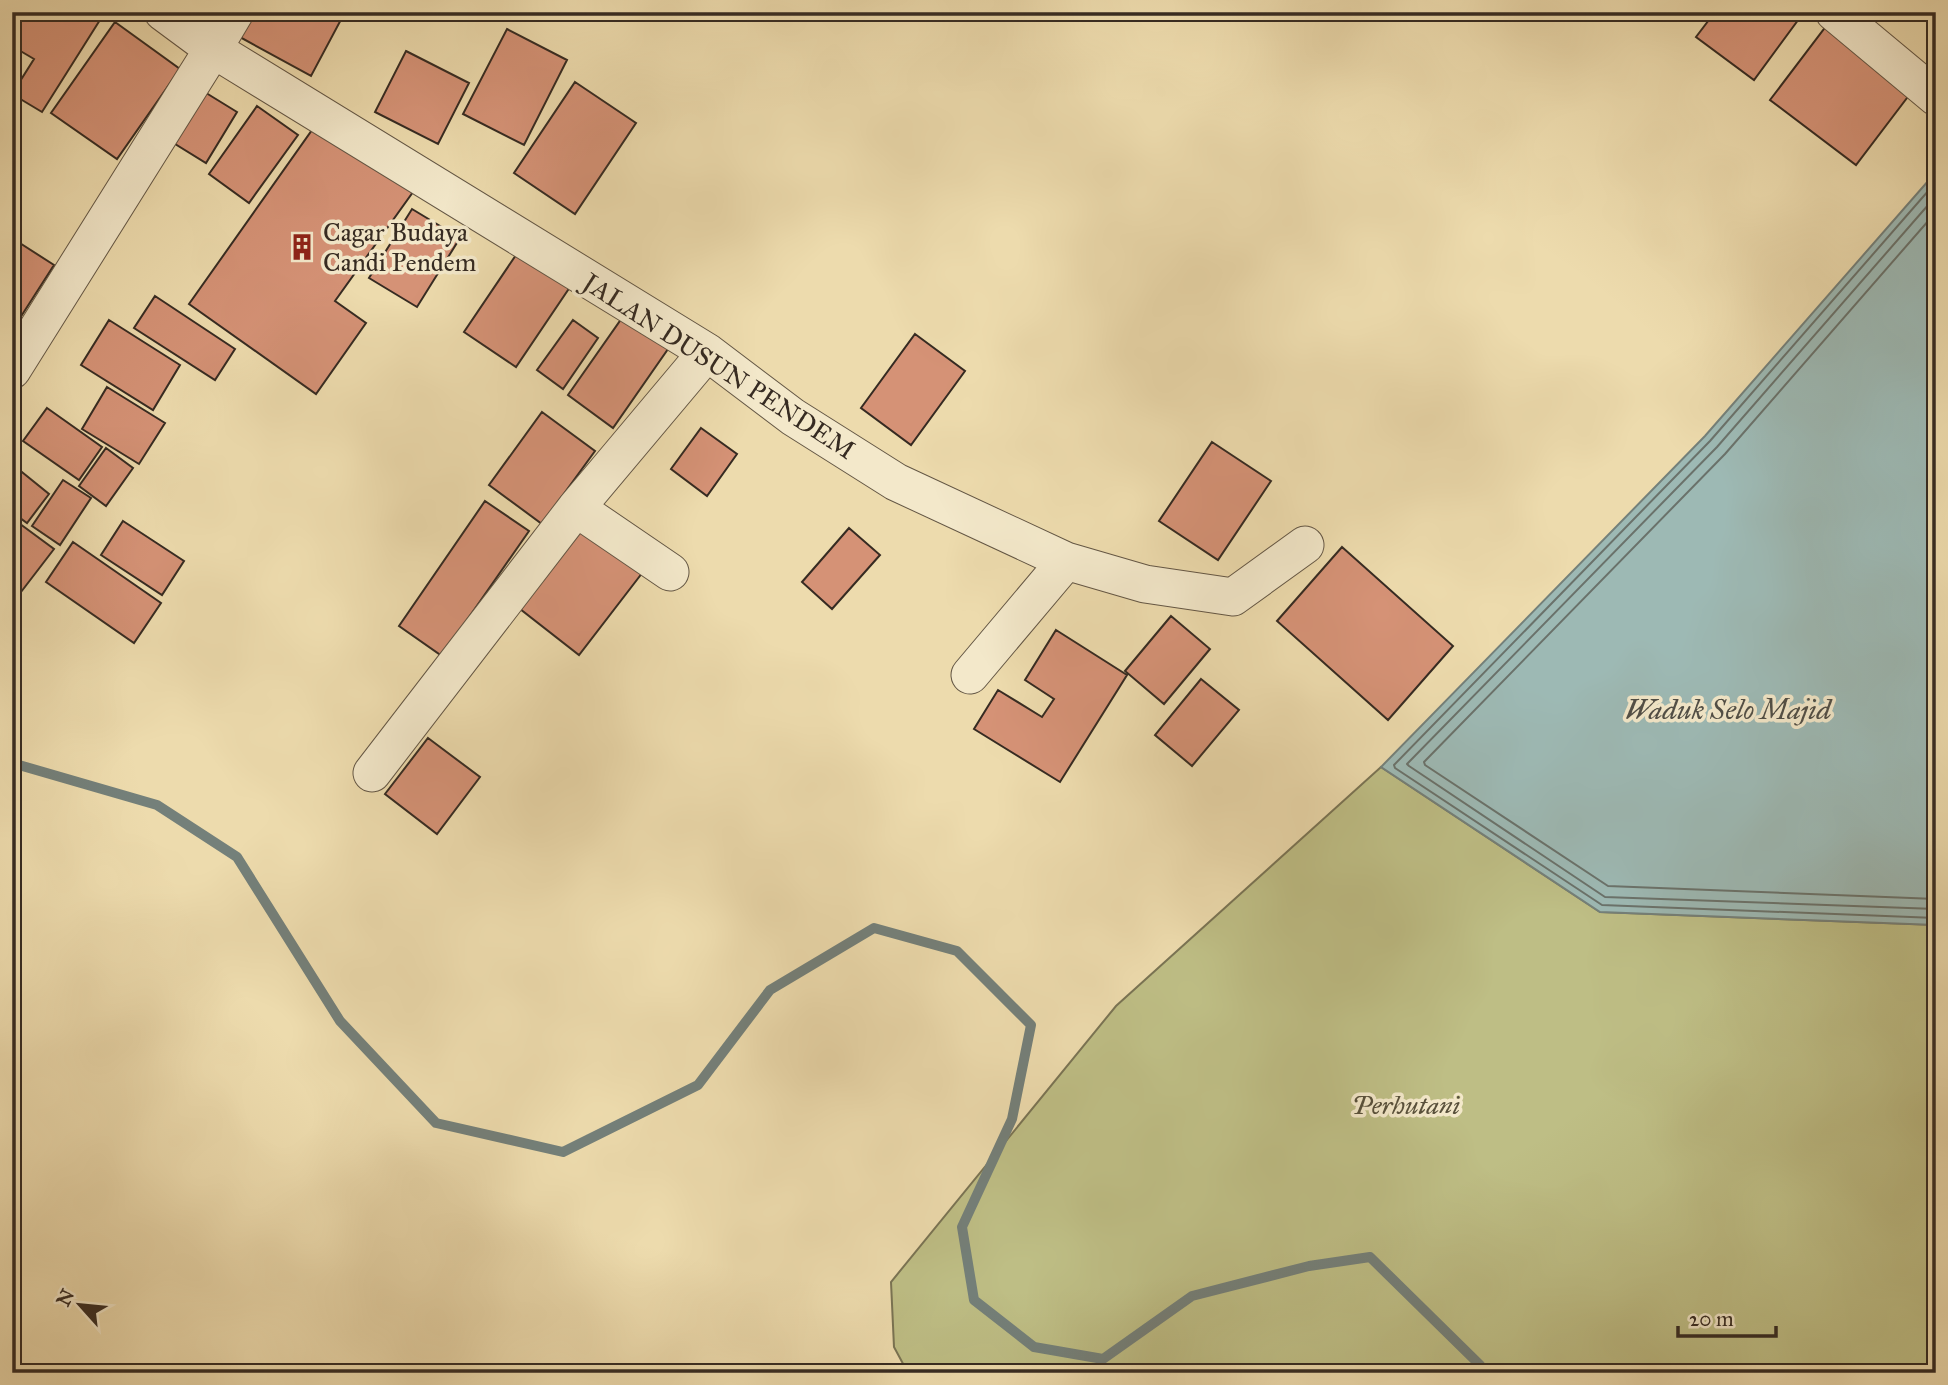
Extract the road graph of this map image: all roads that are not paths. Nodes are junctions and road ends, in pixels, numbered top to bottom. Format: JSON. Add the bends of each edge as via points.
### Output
{"nodes":[{"id":1,"x":163,"y":12,"type":"edge"},
{"id":2,"x":235,"y":12,"type":"edge"},
{"id":3,"x":1834,"y":12,"type":"edge"},
{"id":4,"x":214,"y":49,"type":"junction"},
{"id":5,"x":1936,"y":97,"type":"edge"},
{"id":6,"x":707,"y":352,"type":"junction"},
{"id":7,"x":12,"y":370,"type":"edge"},
{"id":8,"x":576,"y":508,"type":"junction"},
{"id":9,"x":1306,"y":545,"type":"dead end"},
{"id":10,"x":1066,"y":561,"type":"junction"},
{"id":11,"x":670,"y":572,"type":"dead end"},
{"id":12,"x":970,"y":674,"type":"dead end"},
{"id":13,"x":372,"y":773,"type":"dead end"}],
"edges":[{"from":1,"to":4,"type":"street","name":"JALAN DUSUN PENDEM"},
{"from":2,"to":4,"type":"street"},
{"from":3,"to":5,"type":"street"},
{"from":4,"to":6,"type":"street","name":"JALAN DUSUN PENDEM"},
{"from":4,"to":7,"type":"street"},
{"from":6,"to":8,"type":"street"},
{"from":6,"to":10,"type":"street","name":"JALAN DUSUN PENDEM","via":[[793,417],[896,482]]},
{"from":8,"to":11,"type":"street"},
{"from":8,"to":13,"type":"street"},
{"from":9,"to":10,"type":"street","name":"JALAN DUSUN PENDEM","via":[[1233,597],[1145,584]]},
{"from":10,"to":12,"type":"street"}]}
